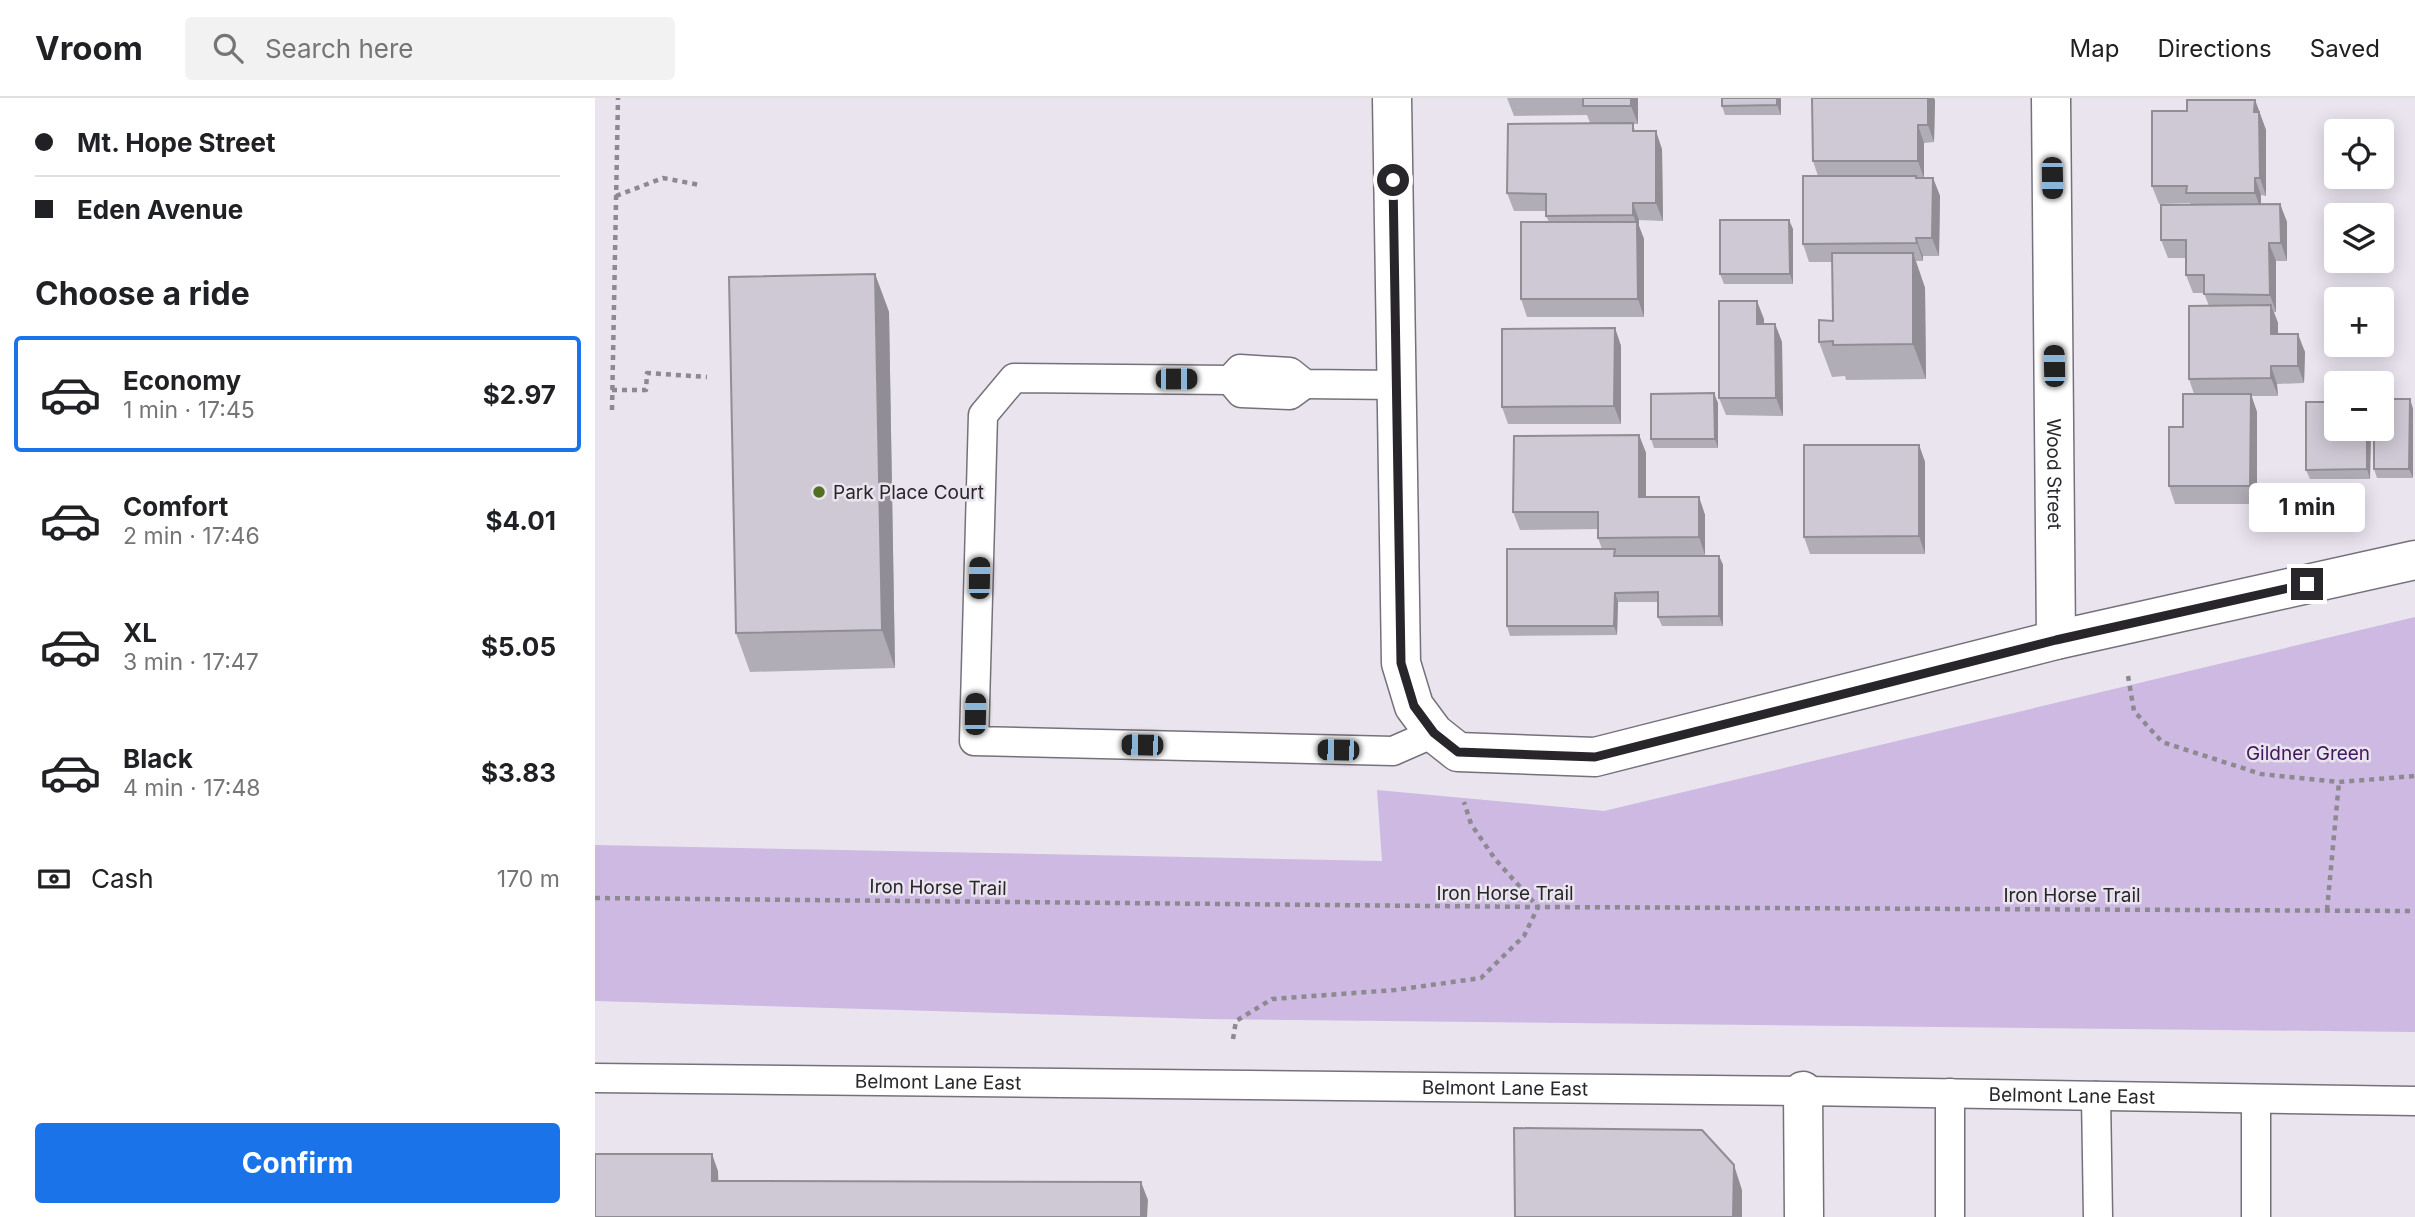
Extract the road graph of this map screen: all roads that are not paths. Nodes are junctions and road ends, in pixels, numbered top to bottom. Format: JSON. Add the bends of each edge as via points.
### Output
{"nodes":[{"id":1,"x":1392,"y":98,"type":"edge"},
{"id":2,"x":2051,"y":98,"type":"edge"},
{"id":3,"x":1396,"y":384,"type":"junction"},
{"id":4,"x":2415,"y":560,"type":"edge"},
{"id":5,"x":2056,"y":640,"type":"junction"},
{"id":6,"x":1434,"y":733,"type":"junction"},
{"id":7,"x":595,"y":1078,"type":"edge"},
{"id":8,"x":1803,"y":1091,"type":"junction"},
{"id":9,"x":1950,"y":1093,"type":"junction"},
{"id":10,"x":2096,"y":1096,"type":"junction"},
{"id":11,"x":2256,"y":1099,"type":"junction"},
{"id":12,"x":2415,"y":1101,"type":"edge"},
{"id":13,"x":1804,"y":1217,"type":"edge"},
{"id":14,"x":1950,"y":1217,"type":"edge"},
{"id":15,"x":2098,"y":1217,"type":"edge"},
{"id":16,"x":2256,"y":1217,"type":"edge"}],
"edges":[{"from":1,"to":3,"type":"street"},
{"from":2,"to":5,"type":"street","name":"Wood Street"},
{"from":3,"to":6,"type":"street","via":[[1401,663],[1414,706]]},
{"from":3,"to":6,"type":"lane","via":[[1305,384],[1290,372],[1240,369],[1230,380],[1014,378],[983,415],[974,741],[1393,751]]},
{"from":4,"to":5,"type":"street"},
{"from":5,"to":6,"type":"street","via":[[1595,757],[1458,752]]},
{"from":7,"to":8,"type":"lane","name":"Belmont Lane East"},
{"from":8,"to":9,"type":"lane","name":"Belmont Lane East"},
{"from":8,"to":13,"type":"street"},
{"from":9,"to":10,"type":"lane","name":"Belmont Lane East"},
{"from":9,"to":14,"type":"lane"},
{"from":10,"to":11,"type":"lane","name":"Belmont Lane East"},
{"from":10,"to":15,"type":"lane"},
{"from":11,"to":12,"type":"lane","name":"Belmont Lane East"},
{"from":11,"to":16,"type":"lane"}]}
